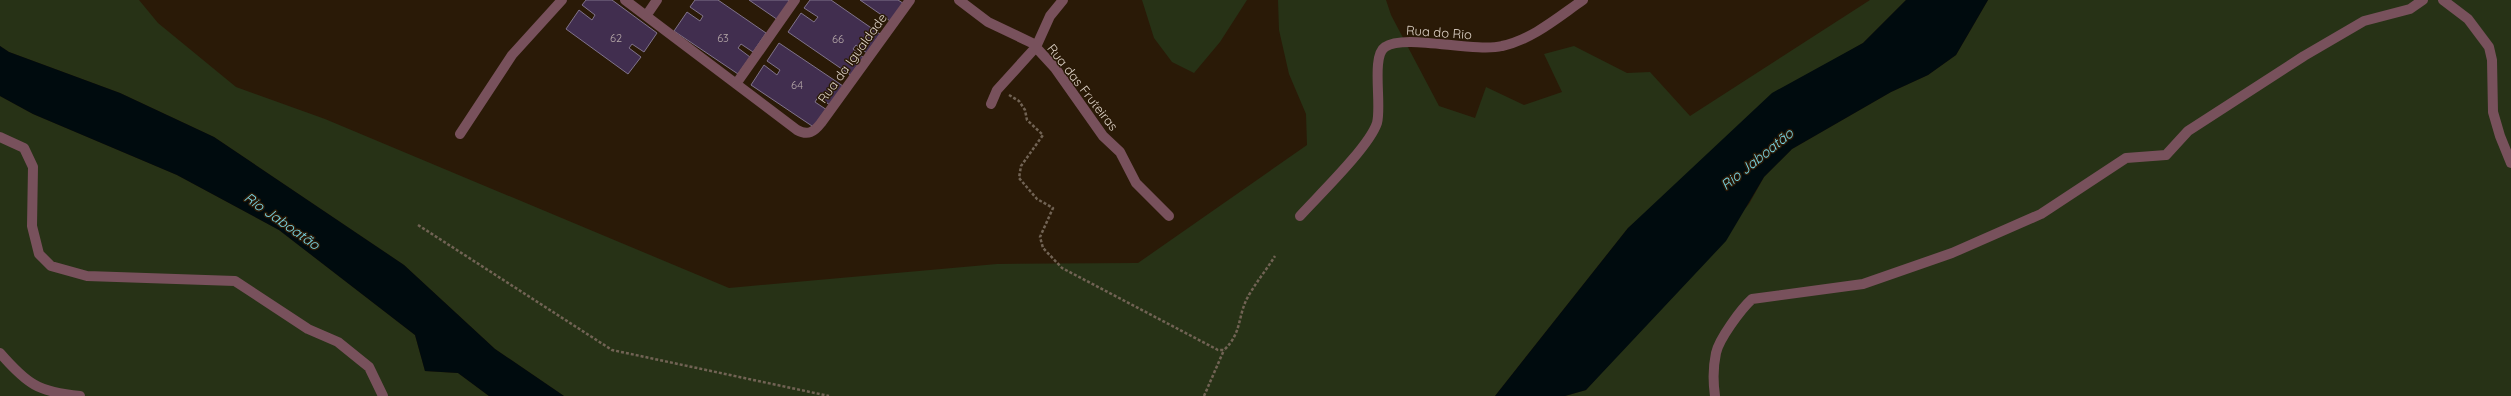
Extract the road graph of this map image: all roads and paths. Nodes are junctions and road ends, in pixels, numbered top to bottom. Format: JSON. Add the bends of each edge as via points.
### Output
{"nodes":[{"id":1,"x":562,"y":0,"type":"edge"},
{"id":2,"x":625,"y":0,"type":"edge"},
{"id":3,"x":657,"y":0,"type":"edge"},
{"id":4,"x":795,"y":0,"type":"edge"},
{"id":5,"x":910,"y":0,"type":"edge"},
{"id":6,"x":959,"y":0,"type":"edge"},
{"id":7,"x":1063,"y":0,"type":"edge"},
{"id":8,"x":1583,"y":0,"type":"edge"},
{"id":9,"x":2423,"y":0,"type":"edge"},
{"id":10,"x":2443,"y":0,"type":"edge"},
{"id":11,"x":646,"y":16,"type":"junction"},
{"id":12,"x":1036,"y":47,"type":"junction"},
{"id":13,"x":736,"y":84,"type":"junction"},
{"id":14,"x":1000,"y":87,"type":"junction"},
{"id":15,"x":991,"y":104,"type":"dead end"},
{"id":16,"x":460,"y":134,"type":"dead end"},
{"id":17,"x":0,"y":136,"type":"edge"},
{"id":18,"x":2511,"y":163,"type":"edge"},
{"id":19,"x":1169,"y":216,"type":"dead end"},
{"id":20,"x":1300,"y":216,"type":"dead end"},
{"id":21,"x":418,"y":225,"type":"dead end"},
{"id":22,"x":1275,"y":256,"type":"dead end"},
{"id":23,"x":1224,"y":350,"type":"junction"},
{"id":24,"x":0,"y":353,"type":"edge"},
{"id":25,"x":80,"y":396,"type":"edge"},
{"id":26,"x":382,"y":396,"type":"edge"},
{"id":27,"x":829,"y":396,"type":"edge"},
{"id":28,"x":1204,"y":396,"type":"edge"},
{"id":29,"x":1715,"y":396,"type":"edge"}],
"edges":[{"from":1,"to":16,"type":"street","via":[[512,55]]},
{"from":2,"to":11,"type":"street"},
{"from":3,"to":11,"type":"street"},
{"from":4,"to":13,"type":"street"},
{"from":5,"to":13,"type":"street","name":"Rua da Igualdade","via":[[814,131],[806,133],[797,130]]},
{"from":6,"to":12,"type":"street","name":"Rua das Fruteiras","via":[[988,22]]},
{"from":7,"to":12,"type":"street","name":"Rua das Fruteiras","via":[[1050,16]]},
{"from":8,"to":20,"type":"street","name":"Rua do Rio","via":[[1528,38],[1501,46],[1459,47],[1411,42],[1385,47],[1379,56],[1377,123],[1366,142]]},
{"from":9,"to":29,"type":"street","via":[[2410,9],[2364,21],[2304,56],[2188,131],[2166,155],[2126,158],[2041,214],[1952,253],[1863,284],[1752,299],[1732,324],[1716,351],[1713,379]]},
{"from":10,"to":18,"type":"street","via":[[2468,19],[2489,47],[2492,60],[2493,112]]},
{"from":11,"to":13,"type":"street"},
{"from":12,"to":14,"type":"street","name":"Rua das Fruteiras"},
{"from":12,"to":19,"type":"street","name":"Rua das Fruteiras","via":[[1055,68],[1103,136],[1120,152],[1136,183]]},
{"from":14,"to":15,"type":"street","name":"Rua das Fruteiras"},
{"from":14,"to":23,"type":"path","via":[[1019,101],[1025,110],[1027,120],[1042,134],[1024,160],[1019,178],[1037,198],[1053,208],[1040,237],[1043,248],[1062,268],[1218,350]]},
{"from":17,"to":26,"type":"street","via":[[24,148],[33,167],[32,226],[38,254],[51,266],[87,276],[235,281],[308,329],[338,342],[369,367]]},
{"from":21,"to":27,"type":"path","via":[[612,350]]},
{"from":22,"to":23,"type":"path","via":[[1249,295],[1241,314],[1238,332]]},
{"from":23,"to":28,"type":"path"},
{"from":24,"to":25,"type":"street","via":[[27,381],[46,391]]}]}
